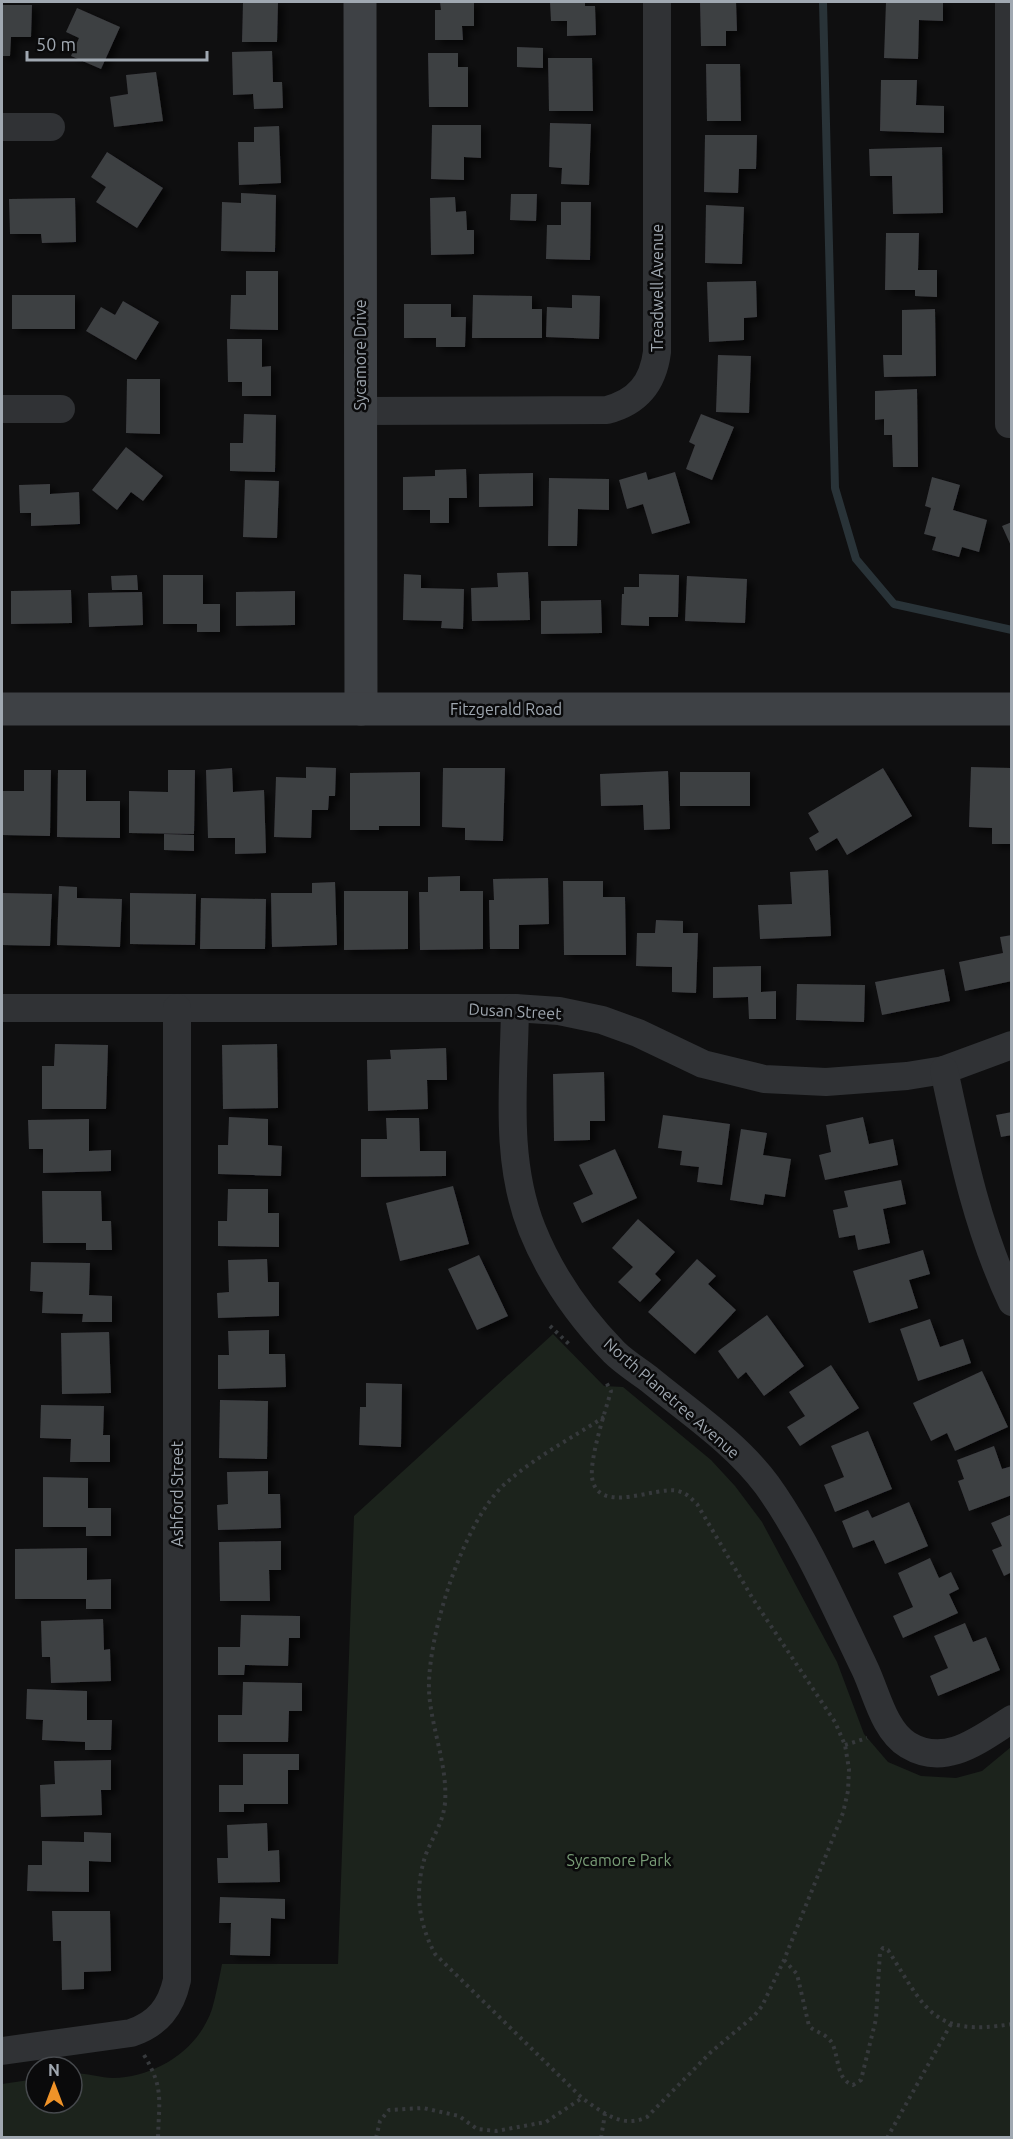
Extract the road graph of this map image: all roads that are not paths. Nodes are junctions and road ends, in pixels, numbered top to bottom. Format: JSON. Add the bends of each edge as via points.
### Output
{"nodes":[{"id":1,"x":360,"y":2,"type":"edge"},
{"id":2,"x":657,"y":2,"type":"edge"},
{"id":3,"x":1009,"y":2,"type":"edge"},
{"id":4,"x":1010,"y":115,"type":"edge"},
{"id":5,"x":51,"y":126,"type":"dead end"},
{"id":6,"x":2,"y":127,"type":"edge"},
{"id":7,"x":2,"y":409,"type":"edge"},
{"id":8,"x":61,"y":409,"type":"dead end"},
{"id":9,"x":360,"y":411,"type":"junction"},
{"id":10,"x":1010,"y":424,"type":"dead end"},
{"id":11,"x":2,"y":709,"type":"edge"},
{"id":12,"x":361,"y":709,"type":"junction"},
{"id":13,"x":1011,"y":709,"type":"edge"},
{"id":14,"x":2,"y":1008,"type":"edge"},
{"id":15,"x":177,"y":1008,"type":"junction"},
{"id":16,"x":515,"y":1008,"type":"junction"},
{"id":17,"x":1011,"y":1045,"type":"edge"},
{"id":18,"x":944,"y":1070,"type":"junction"},
{"id":19,"x":1011,"y":1302,"type":"edge"},
{"id":20,"x":1011,"y":1719,"type":"edge"},
{"id":21,"x":2,"y":2052,"type":"edge"}],
"edges":[{"from":1,"to":9,"type":"main road","name":"Sycamore Drive"},
{"from":2,"to":9,"type":"street","name":"Treadwell Avenue","via":[[657,352],[655,369],[647,385],[637,397],[607,410]]},
{"from":3,"to":4,"type":"street"},
{"from":4,"to":10,"type":"street"},
{"from":5,"to":6,"type":"street"},
{"from":7,"to":8,"type":"street"},
{"from":9,"to":12,"type":"main road","name":"Sycamore Drive"},
{"from":11,"to":12,"type":"main road","name":"Fitzgerald Road"},
{"from":12,"to":13,"type":"main road","name":"Fitzgerald Road"},
{"from":14,"to":15,"type":"street","name":"Dusan Street"},
{"from":15,"to":16,"type":"street","name":"Dusan Street"},
{"from":15,"to":21,"type":"street","name":"Ashford Street","via":[[177,1980],[164,2014],[148,2028]]},
{"from":16,"to":18,"type":"street","name":"Dusan Street","via":[[559,1011],[602,1020],[703,1064],[764,1079],[826,1082]]},
{"from":16,"to":20,"type":"street","name":"North Planetree Avenue","via":[[512,1153],[532,1229],[566,1294],[615,1353],[721,1436],[765,1483],[794,1526],[892,1730],[907,1745],[926,1753],[945,1754],[965,1748]]},
{"from":17,"to":18,"type":"street","name":"Dusan Street"},
{"from":18,"to":19,"type":"street","via":[[970,1191]]}]}
